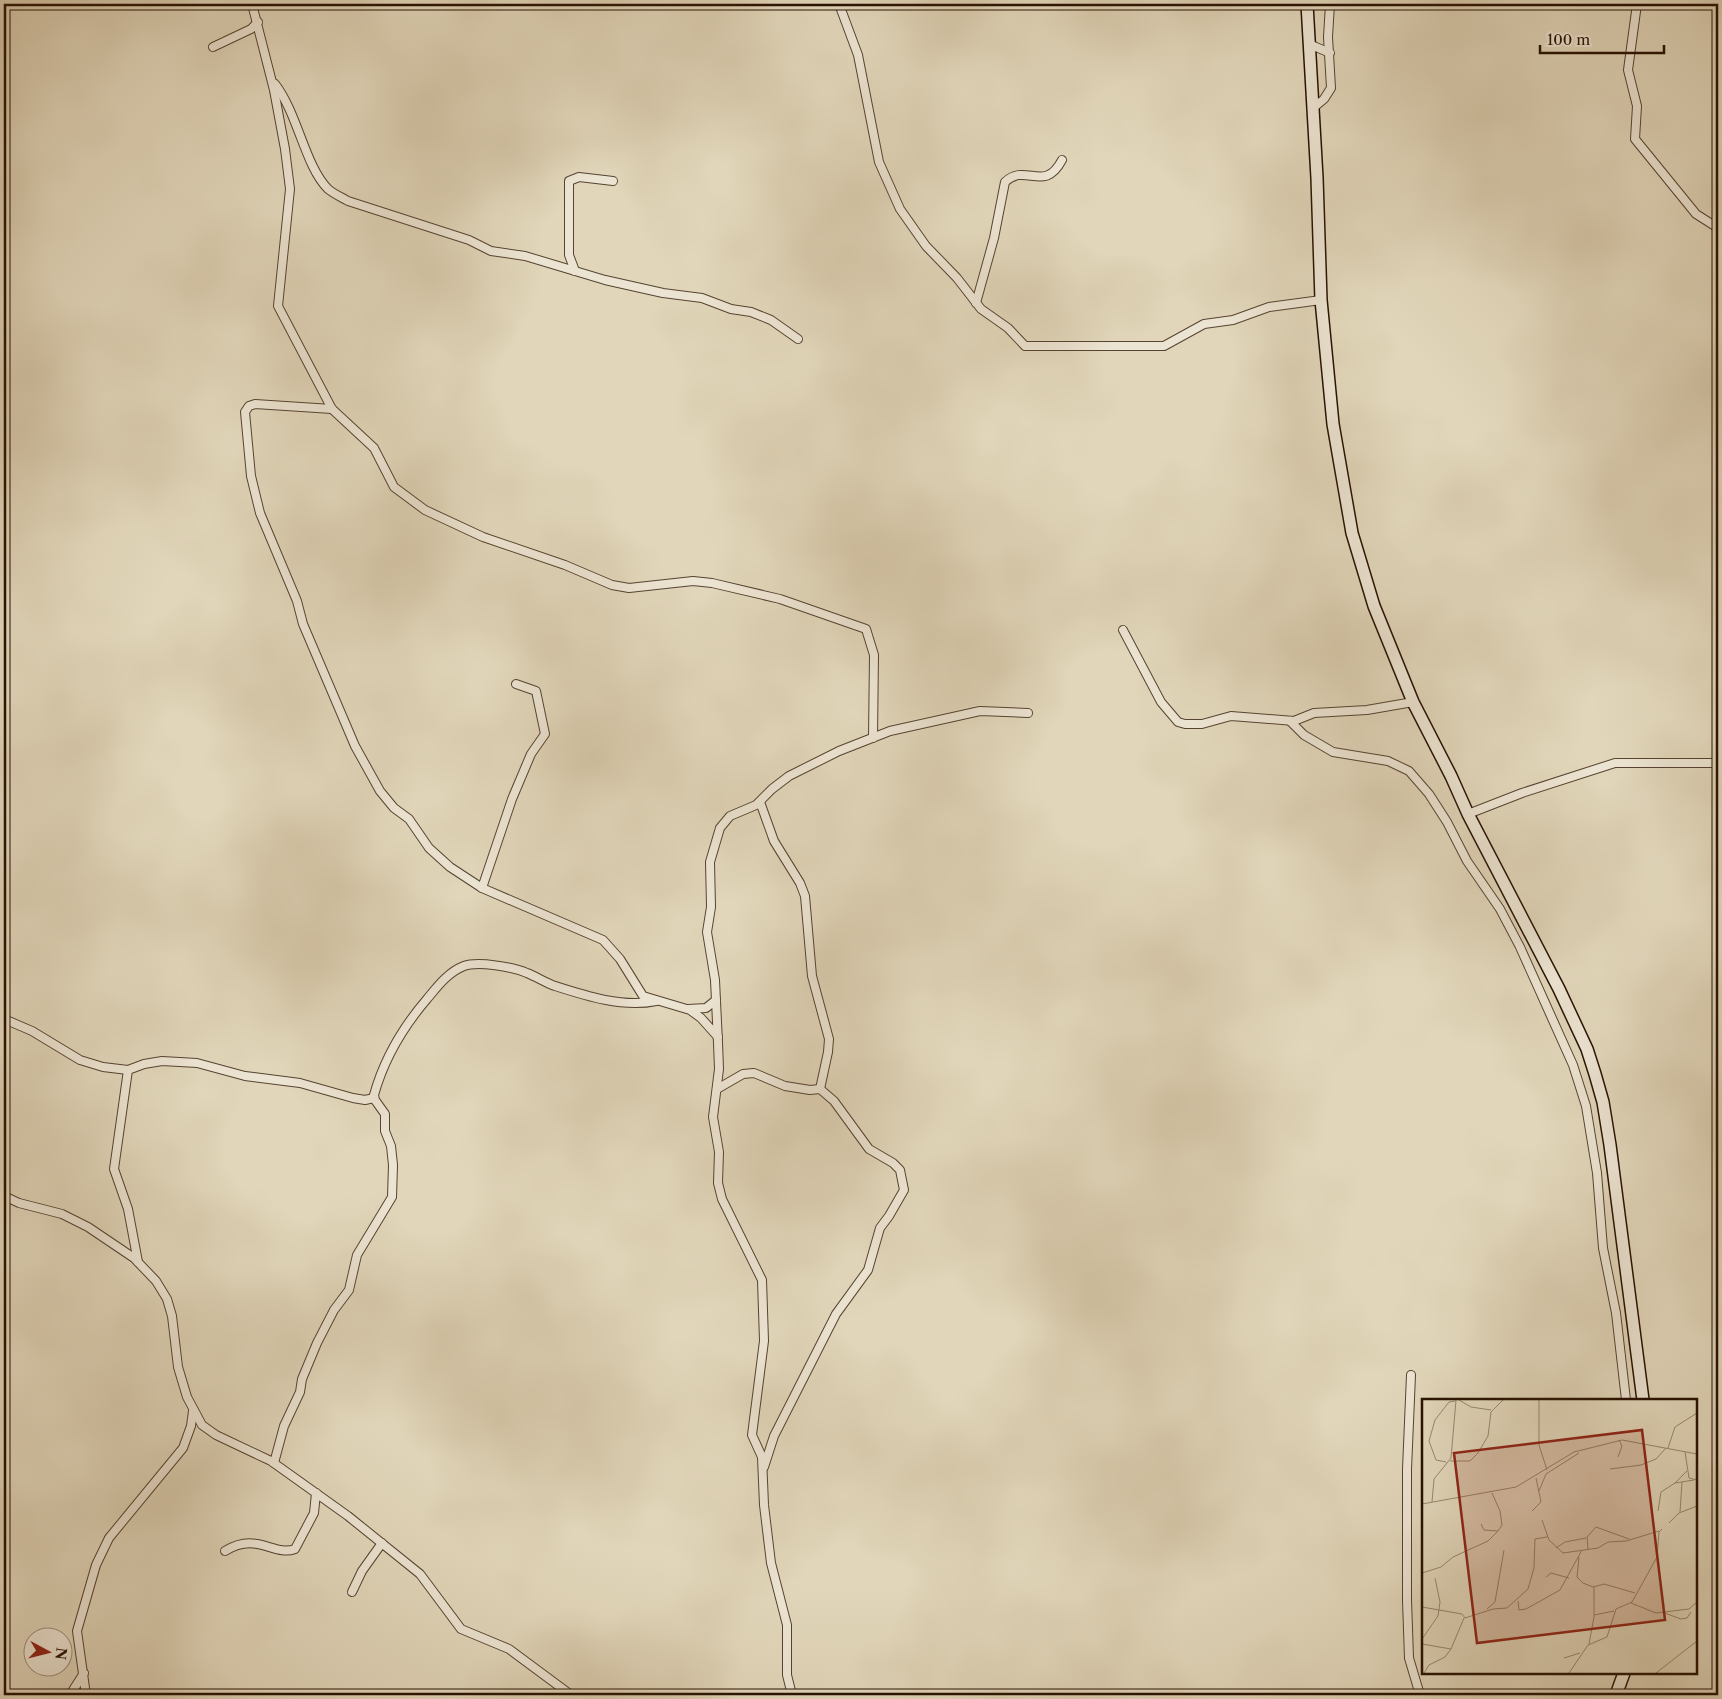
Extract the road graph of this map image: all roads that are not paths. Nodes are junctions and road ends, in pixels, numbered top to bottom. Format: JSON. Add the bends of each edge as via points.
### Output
{"nodes":[{"id":1,"x":252,"y":4,"type":"edge"},
{"id":2,"x":839,"y":4,"type":"edge"},
{"id":3,"x":1306,"y":4,"type":"edge"},
{"id":4,"x":1330,"y":4,"type":"edge"},
{"id":5,"x":1637,"y":4,"type":"edge"},
{"id":6,"x":258,"y":22,"type":"junction"},
{"id":7,"x":1309,"y":44,"type":"junction"},
{"id":8,"x":213,"y":47,"type":"dead end"},
{"id":9,"x":1330,"y":53,"type":"junction"},
{"id":10,"x":272,"y":80,"type":"junction"},
{"id":11,"x":1312,"y":109,"type":"junction"},
{"id":12,"x":1062,"y":160,"type":"dead end"},
{"id":13,"x":613,"y":181,"type":"dead end"},
{"id":14,"x":1718,"y":228,"type":"edge"},
{"id":15,"x":575,"y":271,"type":"junction"},
{"id":16,"x":1321,"y":300,"type":"junction"},
{"id":17,"x":976,"y":303,"type":"junction"},
{"id":18,"x":798,"y":339,"type":"dead end"},
{"id":19,"x":332,"y":409,"type":"junction"},
{"id":20,"x":1123,"y":630,"type":"dead end"},
{"id":21,"x":516,"y":684,"type":"dead end"},
{"id":22,"x":1413,"y":702,"type":"junction"},
{"id":23,"x":1028,"y":713,"type":"dead end"},
{"id":24,"x":1290,"y":721,"type":"junction"},
{"id":25,"x":873,"y":738,"type":"junction"},
{"id":26,"x":1718,"y":763,"type":"edge"},
{"id":27,"x":760,"y":802,"type":"junction"},
{"id":28,"x":1468,"y":814,"type":"junction"},
{"id":29,"x":482,"y":888,"type":"junction"},
{"id":30,"x":716,"y":1000,"type":"junction"},
{"id":31,"x":658,"y":1001,"type":"junction"},
{"id":32,"x":688,"y":1009,"type":"junction"},
{"id":33,"x":4,"y":1019,"type":"edge"},
{"id":34,"x":718,"y":1037,"type":"junction"},
{"id":35,"x":128,"y":1070,"type":"junction"},
{"id":36,"x":820,"y":1088,"type":"junction"},
{"id":37,"x":717,"y":1089,"type":"junction"},
{"id":38,"x":374,"y":1098,"type":"junction"},
{"id":39,"x":4,"y":1196,"type":"edge"},
{"id":40,"x":138,"y":1262,"type":"junction"},
{"id":41,"x":1411,"y":1375,"type":"dead end"},
{"id":42,"x":1626,"y":1399,"type":"edge"},
{"id":43,"x":1643,"y":1399,"type":"edge"},
{"id":44,"x":193,"y":1411,"type":"junction"},
{"id":45,"x":274,"y":1463,"type":"junction"},
{"id":46,"x":763,"y":1470,"type":"junction"},
{"id":47,"x":316,"y":1493,"type":"junction"},
{"id":48,"x":382,"y":1542,"type":"junction"},
{"id":49,"x":224,"y":1551,"type":"dead end"},
{"id":50,"x":352,"y":1592,"type":"dead end"},
{"id":51,"x":84,"y":1673,"type":"junction"},
{"id":52,"x":1624,"y":1674,"type":"edge"},
{"id":53,"x":70,"y":1695,"type":"edge"},
{"id":54,"x":86,"y":1695,"type":"edge"},
{"id":55,"x":571,"y":1695,"type":"edge"},
{"id":56,"x":792,"y":1695,"type":"edge"},
{"id":57,"x":1420,"y":1695,"type":"edge"},
{"id":58,"x":1616,"y":1695,"type":"edge"}],
"edges":[{"from":1,"to":6,"type":"street"},
{"from":2,"to":17,"type":"street","via":[[858,55],[879,162],[900,209],[926,246]]},
{"from":3,"to":7,"type":"main road"},
{"from":4,"to":9,"type":"street"},
{"from":5,"to":14,"type":"street","via":[[1628,70],[1637,106],[1635,139],[1696,214]]},
{"from":6,"to":8,"type":"street","via":[[251,29]]},
{"from":6,"to":10,"type":"street"},
{"from":7,"to":9,"type":"street"},
{"from":7,"to":11,"type":"main road"},
{"from":9,"to":11,"type":"street","via":[[1331,88]]},
{"from":10,"to":15,"type":"street","via":[[292,112],[320,178],[333,193],[385,214],[469,240],[491,251],[525,256]]},
{"from":10,"to":19,"type":"street","via":[[290,189],[278,306]]},
{"from":11,"to":16,"type":"main road"},
{"from":12,"to":17,"type":"street","via":[[1056,172],[1050,175],[1017,175],[1005,182]]},
{"from":13,"to":15,"type":"street","via":[[579,177],[568,181],[569,255]]},
{"from":15,"to":18,"type":"street","via":[[663,293],[702,298],[751,312],[771,320]]},
{"from":16,"to":17,"type":"street","via":[[1269,307],[1233,320],[1204,324],[1164,346],[1095,348],[1025,346]]},
{"from":16,"to":22,"type":"main road","via":[[1333,424],[1348,515],[1374,606]]},
{"from":19,"to":25,"type":"street","via":[[374,448],[389,481],[399,491],[425,510],[483,537],[612,585],[629,588],[692,581],[712,583],[780,599],[866,629],[874,655]]},
{"from":19,"to":29,"type":"street","via":[[255,404],[247,408],[251,476],[260,513],[355,746],[380,792],[409,819],[429,848],[450,867]]},
{"from":20,"to":24,"type":"street","via":[[1161,702],[1178,722],[1202,724],[1231,716]]},
{"from":21,"to":29,"type":"street","via":[[536,692],[545,734],[531,754],[512,799]]},
{"from":22,"to":24,"type":"street","via":[[1367,710],[1314,713]]},
{"from":22,"to":28,"type":"main road"},
{"from":23,"to":25,"type":"street","via":[[980,711],[890,731]]},
{"from":24,"to":42,"type":"street","via":[[1304,735],[1333,752],[1388,761],[1409,771],[1447,822],[1520,947],[1574,1064],[1586,1106]]},
{"from":25,"to":27,"type":"street","via":[[789,776]]},
{"from":26,"to":28,"type":"street","via":[[1615,763]]},
{"from":27,"to":30,"type":"street","via":[[725,821],[710,862],[711,907],[707,932]]},
{"from":27,"to":36,"type":"street","via":[[780,852],[805,896],[812,976],[828,1039]]},
{"from":28,"to":43,"type":"main road","via":[[1559,989],[1595,1074],[1609,1137]]},
{"from":29,"to":31,"type":"street","via":[[603,940],[643,996]]},
{"from":30,"to":32,"type":"street","via":[[706,1008]]},
{"from":30,"to":34,"type":"street"},
{"from":31,"to":32,"type":"street"},
{"from":31,"to":38,"type":"street","via":[[618,1002],[554,985],[517,970],[498,966],[465,966],[443,980],[402,1030]]},
{"from":32,"to":34,"type":"street"},
{"from":33,"to":35,"type":"street","via":[[32,1031],[80,1060]]},
{"from":34,"to":37,"type":"street"},
{"from":35,"to":38,"type":"street","via":[[162,1060],[197,1063],[352,1098]]},
{"from":35,"to":40,"type":"street","via":[[114,1169],[128,1209]]},
{"from":36,"to":37,"type":"street","via":[[810,1090],[785,1086],[754,1073],[743,1074]]},
{"from":36,"to":46,"type":"street","via":[[834,1101],[869,1149],[900,1170],[904,1190],[880,1228],[868,1270],[836,1314],[774,1436]]},
{"from":37,"to":46,"type":"street","via":[[713,1117],[719,1152],[719,1191],[763,1286],[764,1341],[752,1431],[762,1457]]},
{"from":38,"to":45,"type":"street","via":[[386,1117],[385,1131],[393,1165],[392,1197],[357,1255],[349,1290],[316,1343],[300,1392],[284,1426]]},
{"from":39,"to":40,"type":"street","via":[[72,1218]]},
{"from":40,"to":44,"type":"street","via":[[167,1299],[178,1367]]},
{"from":41,"to":57,"type":"street","via":[[1407,1469],[1408,1635],[1409,1658]]},
{"from":44,"to":45,"type":"street","via":[[202,1425],[216,1435]]},
{"from":44,"to":51,"type":"street","via":[[188,1440],[183,1448],[110,1538],[96,1564],[78,1624]]},
{"from":45,"to":47,"type":"street"},
{"from":46,"to":56,"type":"street","via":[[771,1563],[787,1625],[787,1675]]},
{"from":47,"to":48,"type":"street"},
{"from":47,"to":49,"type":"street","via":[[314,1513],[296,1549],[287,1551],[250,1542]]},
{"from":48,"to":50,"type":"street"},
{"from":48,"to":55,"type":"street","via":[[420,1574],[461,1629],[509,1649]]},
{"from":51,"to":53,"type":"street"},
{"from":51,"to":54,"type":"street"},
{"from":52,"to":58,"type":"main road"}]}
